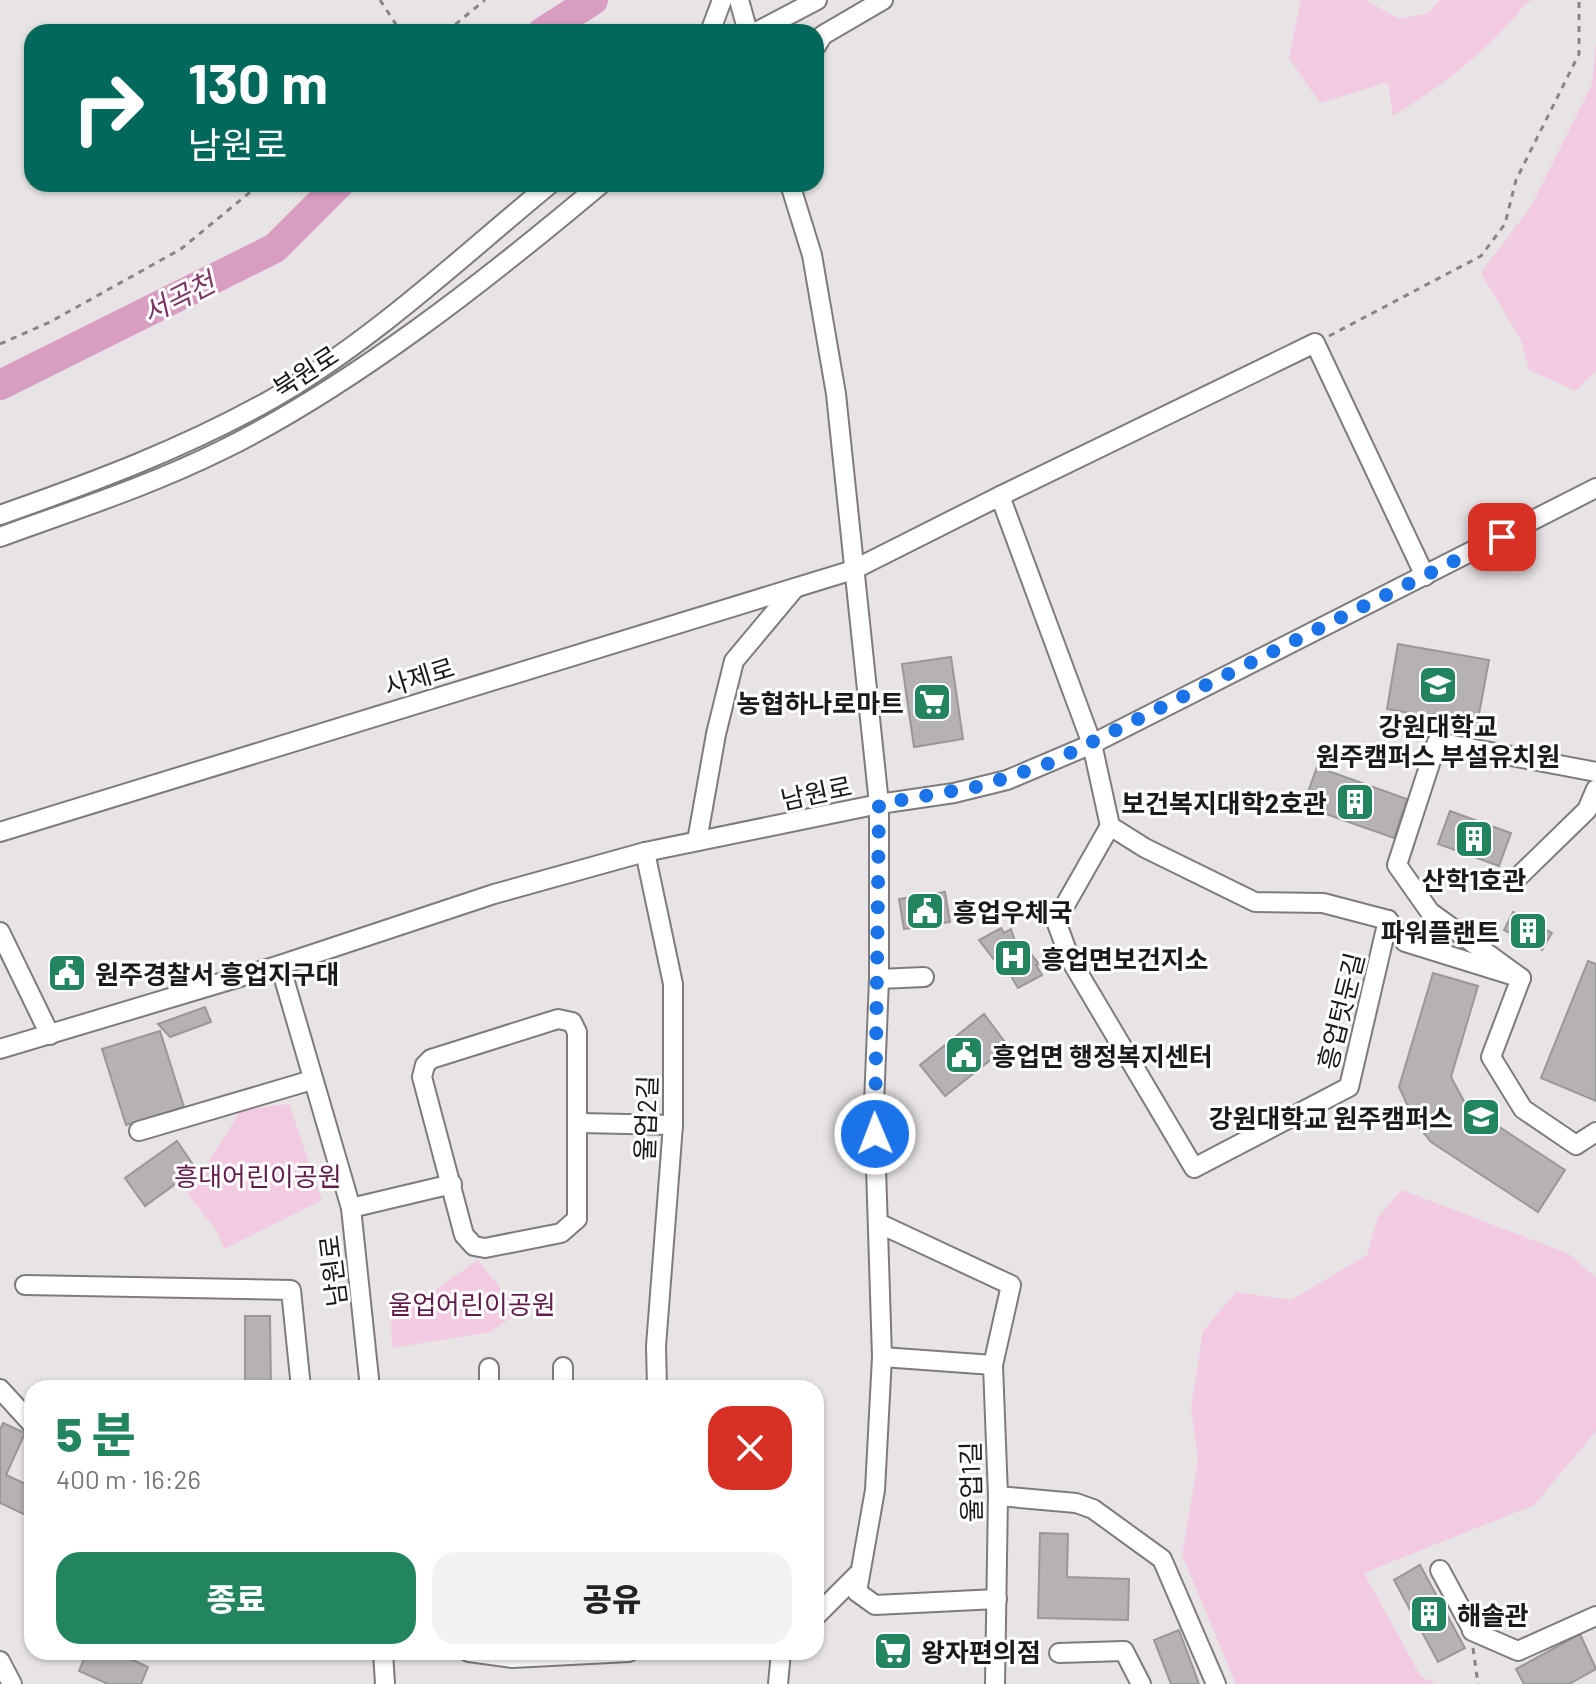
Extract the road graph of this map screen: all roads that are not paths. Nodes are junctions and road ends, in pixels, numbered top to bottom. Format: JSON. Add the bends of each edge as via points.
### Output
{"nodes":[{"id":1,"x":739,"y":0,"type":"edge"},
{"id":2,"x":817,"y":0,"type":"edge"},
{"id":3,"x":869,"y":0,"type":"edge"},
{"id":4,"x":883,"y":0,"type":"edge"},
{"id":5,"x":746,"y":24,"type":"edge"},
{"id":6,"x":771,"y":24,"type":"edge"},
{"id":7,"x":824,"y":24,"type":"edge"},
{"id":8,"x":824,"y":34,"type":"edge"},
{"id":9,"x":540,"y":192,"type":"edge"},
{"id":10,"x":591,"y":192,"type":"edge"},
{"id":11,"x":791,"y":192,"type":"edge"},
{"id":12,"x":804,"y":192,"type":"edge"},
{"id":13,"x":812,"y":255,"type":"junction"},
{"id":14,"x":1596,"y":488,"type":"edge"},
{"id":15,"x":1000,"y":496,"type":"junction"},
{"id":16,"x":0,"y":515,"type":"edge"},
{"id":17,"x":0,"y":537,"type":"edge"},
{"id":18,"x":853,"y":570,"type":"junction"},
{"id":19,"x":1425,"y":576,"type":"junction"},
{"id":20,"x":795,"y":588,"type":"junction"},
{"id":21,"x":1092,"y":744,"type":"junction"},
{"id":22,"x":1596,"y":772,"type":"edge"},
{"id":23,"x":1596,"y":789,"type":"edge"},
{"id":24,"x":879,"y":804,"type":"junction"},
{"id":25,"x":1592,"y":812,"type":"edge"},
{"id":26,"x":1110,"y":826,"type":"junction"},
{"id":27,"x":0,"y":832,"type":"edge"},
{"id":28,"x":697,"y":841,"type":"junction"},
{"id":29,"x":645,"y":852,"type":"junction"},
{"id":30,"x":1512,"y":883,"type":"dead end"},
{"id":31,"x":1388,"y":920,"type":"junction"},
{"id":32,"x":0,"y":932,"type":"edge"},
{"id":33,"x":280,"y":965,"type":"junction"},
{"id":34,"x":924,"y":977,"type":"dead end"},
{"id":35,"x":1521,"y":978,"type":"junction"},
{"id":36,"x":879,"y":979,"type":"junction"},
{"id":37,"x":50,"y":1035,"type":"junction"},
{"id":38,"x":0,"y":1049,"type":"edge"},
{"id":39,"x":312,"y":1080,"type":"junction"},
{"id":40,"x":580,"y":1123,"type":"junction"},
{"id":41,"x":673,"y":1125,"type":"junction"},
{"id":42,"x":139,"y":1131,"type":"dead end"},
{"id":43,"x":1596,"y":1132,"type":"edge"},
{"id":44,"x":452,"y":1184,"type":"junction"},
{"id":45,"x":351,"y":1208,"type":"junction"},
{"id":46,"x":878,"y":1223,"type":"junction"},
{"id":47,"x":25,"y":1285,"type":"dead end"},
{"id":48,"x":882,"y":1357,"type":"junction"},
{"id":49,"x":993,"y":1365,"type":"junction"},
{"id":50,"x":563,"y":1367,"type":"dead end"},
{"id":51,"x":489,"y":1368,"type":"dead end"},
{"id":52,"x":300,"y":1380,"type":"edge"},
{"id":53,"x":369,"y":1380,"type":"edge"},
{"id":54,"x":489,"y":1380,"type":"edge"},
{"id":55,"x":563,"y":1380,"type":"edge"},
{"id":56,"x":657,"y":1380,"type":"edge"},
{"id":57,"x":0,"y":1389,"type":"edge"},
{"id":58,"x":24,"y":1415,"type":"edge"},
{"id":59,"x":998,"y":1496,"type":"junction"},
{"id":60,"x":1440,"y":1570,"type":"dead end"},
{"id":61,"x":857,"y":1575,"type":"junction"},
{"id":62,"x":997,"y":1599,"type":"junction"},
{"id":63,"x":824,"y":1608,"type":"edge"},
{"id":64,"x":1596,"y":1616,"type":"edge"},
{"id":65,"x":1059,"y":1653,"type":"dead end"},
{"id":66,"x":384,"y":1660,"type":"edge"},
{"id":67,"x":780,"y":1660,"type":"edge"},
{"id":68,"x":0,"y":1661,"type":"edge"},
{"id":69,"x":12,"y":1684,"type":"edge"},
{"id":70,"x":385,"y":1684,"type":"edge"},
{"id":71,"x":778,"y":1684,"type":"edge"},
{"id":72,"x":995,"y":1684,"type":"edge"},
{"id":73,"x":1141,"y":1684,"type":"edge"},
{"id":74,"x":1216,"y":1684,"type":"edge"}],
"edges":[{"from":1,"to":5,"type":"street"},
{"from":2,"to":6,"type":"street"},
{"from":3,"to":7,"type":"street"},
{"from":4,"to":8,"type":"street"},
{"from":9,"to":16,"type":"street","name":"북원로","via":[[371,333],[275,397],[142,465]]},
{"from":10,"to":17,"type":"street","name":"북원로","via":[[379,355],[269,425],[163,478]]},
{"from":11,"to":13,"type":"street"},
{"from":12,"to":13,"type":"street"},
{"from":13,"to":18,"type":"street","via":[[836,394]]},
{"from":14,"to":19,"type":"street","name":"남원로"},
{"from":15,"to":18,"type":"street","name":"사제로"},
{"from":15,"to":19,"type":"street","name":"사제로","via":[[1315,343]]},
{"from":15,"to":21,"type":"street"},
{"from":18,"to":20,"type":"street","name":"사제로"},
{"from":18,"to":24,"type":"street"},
{"from":19,"to":21,"type":"street","name":"남원로"},
{"from":20,"to":27,"type":"street","name":"사제로"},
{"from":20,"to":28,"type":"street","via":[[734,661]]},
{"from":21,"to":24,"type":"street","name":"남원로","via":[[1007,780]]},
{"from":21,"to":26,"type":"street"},
{"from":22,"to":35,"type":"street","via":[[1437,742],[1397,865],[1430,912]]},
{"from":23,"to":25,"type":"street"},
{"from":24,"to":28,"type":"street","name":"남원로"},
{"from":24,"to":36,"type":"street"},
{"from":25,"to":30,"type":"street"},
{"from":26,"to":31,"type":"street","via":[[1255,902],[1323,903]]},
{"from":26,"to":31,"type":"street","name":"흥업텃둔길","via":[[1056,921],[1070,959],[1194,1168],[1349,1087]]},
{"from":28,"to":29,"type":"street","name":"남원로"},
{"from":29,"to":33,"type":"street","name":"남원로","via":[[494,894]]},
{"from":29,"to":41,"type":"street","name":"울업2길","via":[[673,984]]},
{"from":31,"to":35,"type":"street","via":[[1405,942]]},
{"from":32,"to":37,"type":"street"},
{"from":33,"to":37,"type":"street","name":"남원로"},
{"from":33,"to":39,"type":"street","name":"남원로"},
{"from":34,"to":36,"type":"street"},
{"from":35,"to":43,"type":"street","via":[[1491,1057],[1523,1109],[1576,1145]]},
{"from":36,"to":46,"type":"street","via":[[874,1104]]},
{"from":37,"to":38,"type":"street","name":"남원로"},
{"from":39,"to":42,"type":"street"},
{"from":39,"to":45,"type":"street","name":"남원로"},
{"from":40,"to":41,"type":"street"},
{"from":40,"to":44,"type":"street","via":[[577,1219],[561,1233],[474,1246],[464,1235]]},
{"from":40,"to":44,"type":"street","via":[[577,1032],[572,1022],[558,1019],[431,1059],[422,1077]]},
{"from":41,"to":56,"type":"street","name":"울업2길"},
{"from":44,"to":45,"type":"street"},
{"from":45,"to":53,"type":"street","name":"남원로"},
{"from":46,"to":48,"type":"street"},
{"from":46,"to":49,"type":"street","name":"울업1길","via":[[1011,1285]]},
{"from":47,"to":52,"type":"street","via":[[291,1290]]},
{"from":48,"to":49,"type":"street"},
{"from":48,"to":61,"type":"street","via":[[875,1490]]},
{"from":49,"to":59,"type":"street","name":"울업1길"},
{"from":50,"to":55,"type":"street"},
{"from":51,"to":54,"type":"street"},
{"from":57,"to":58,"type":"street"},
{"from":59,"to":62,"type":"street","name":"울업1길"},
{"from":59,"to":74,"type":"street","via":[[1093,1509],[1162,1559]]},
{"from":60,"to":64,"type":"street","via":[[1472,1630],[1518,1651]]},
{"from":61,"to":62,"type":"street","via":[[857,1592],[875,1605]]},
{"from":61,"to":63,"type":"street"},
{"from":62,"to":72,"type":"street","name":"울업1길"},
{"from":65,"to":73,"type":"street","via":[[1124,1651]]},
{"from":66,"to":70,"type":"street"},
{"from":67,"to":71,"type":"street"},
{"from":68,"to":69,"type":"street"}]}
